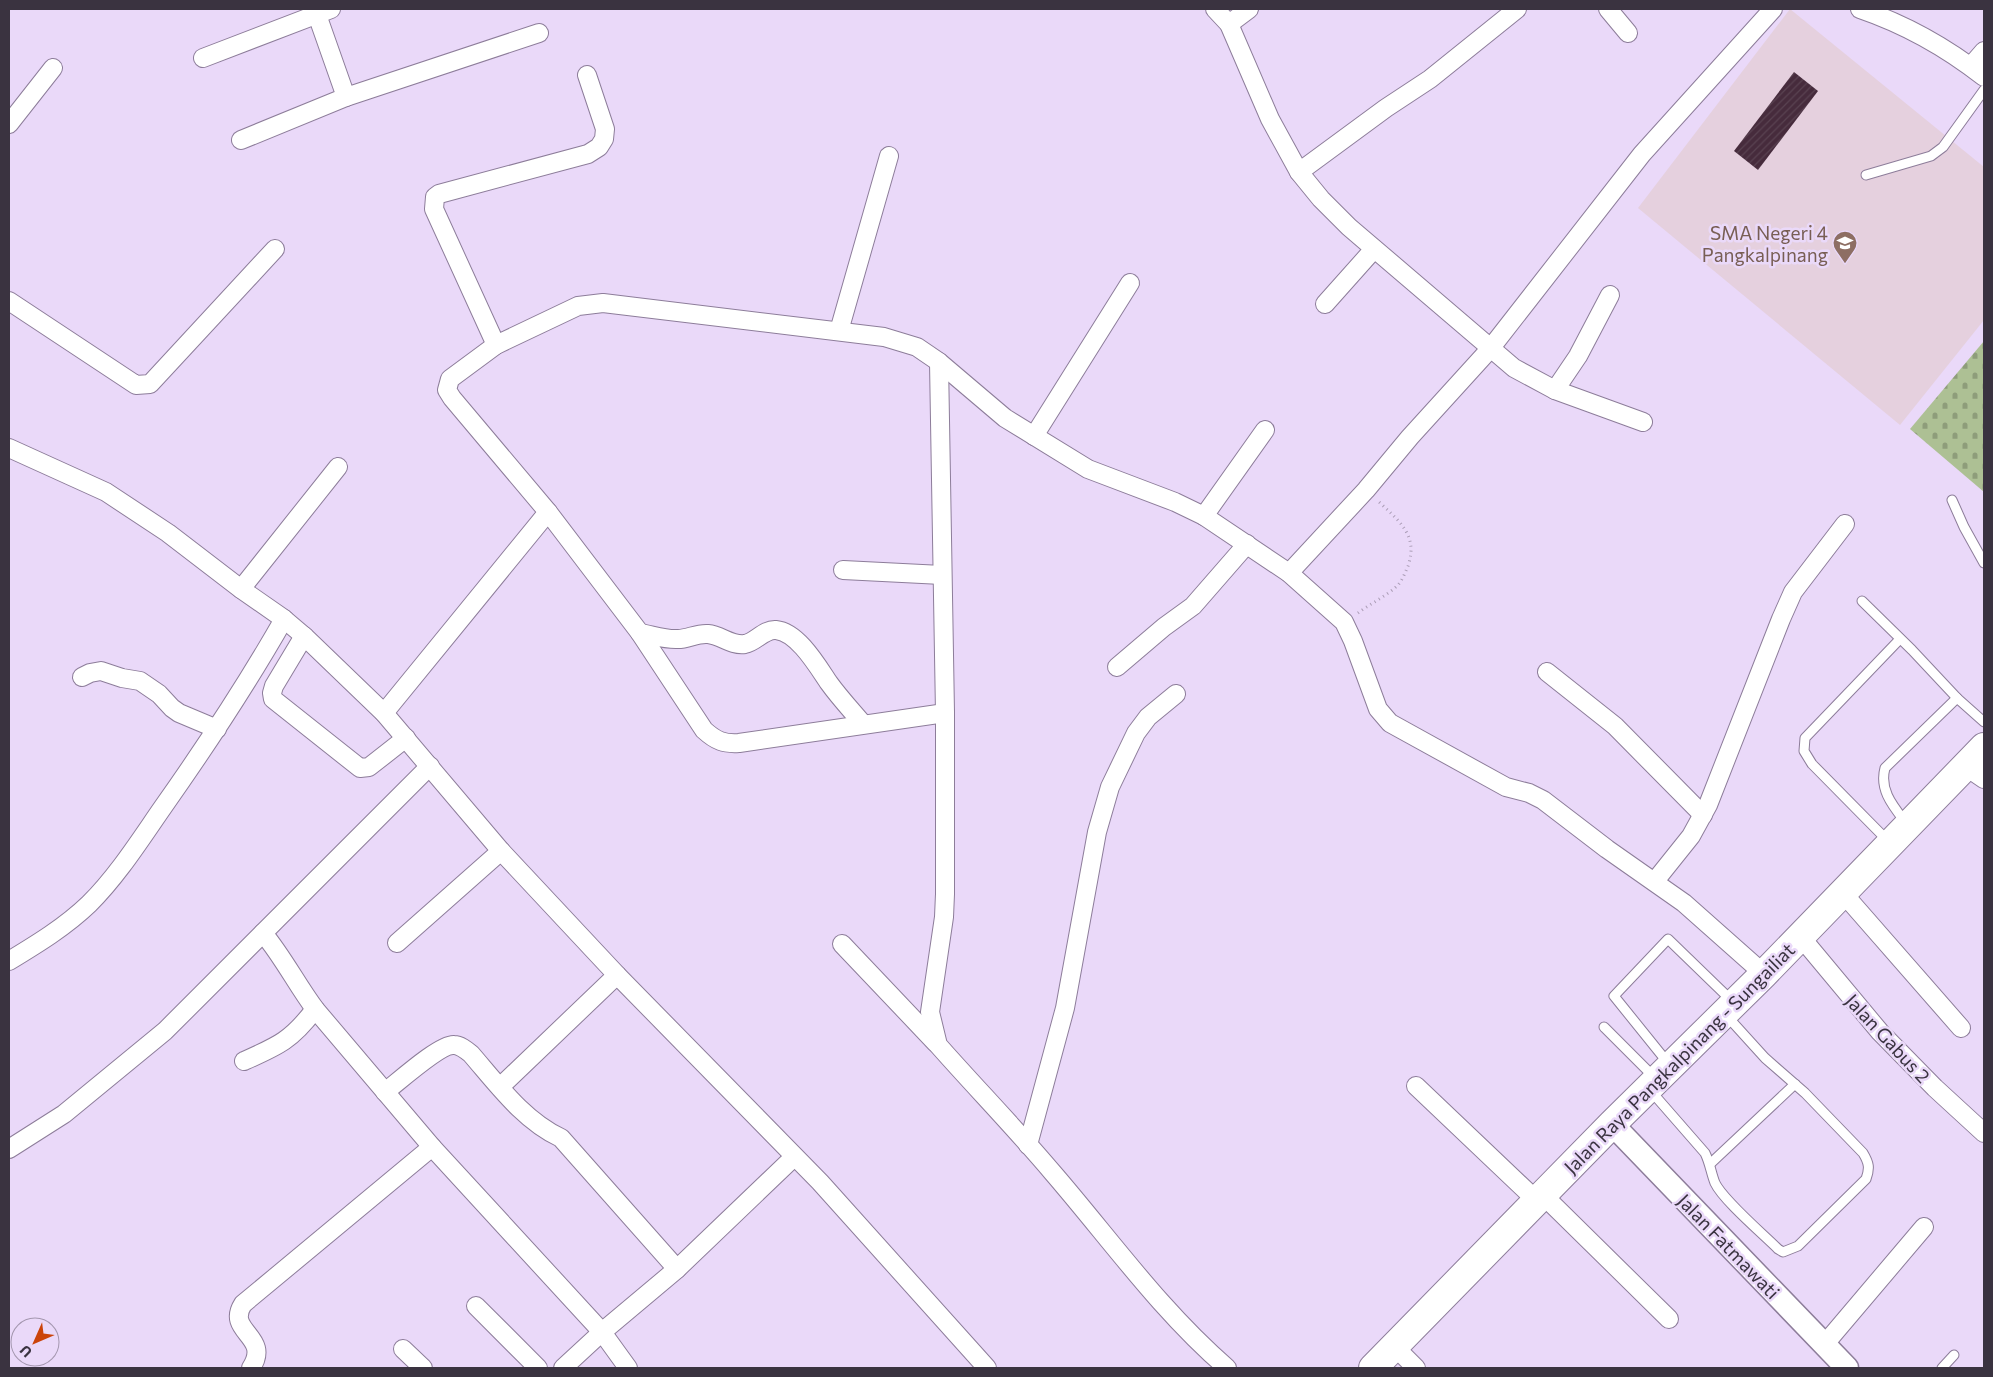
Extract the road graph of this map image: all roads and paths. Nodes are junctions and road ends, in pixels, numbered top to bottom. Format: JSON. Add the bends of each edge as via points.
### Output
{"nodes":[{"id":1,"x":1215,"y":9,"type":"edge"},
{"id":2,"x":1249,"y":9,"type":"edge"},
{"id":3,"x":1517,"y":9,"type":"edge"},
{"id":4,"x":1608,"y":9,"type":"edge"},
{"id":5,"x":1773,"y":9,"type":"edge"},
{"id":6,"x":1860,"y":9,"type":"edge"},
{"id":7,"x":321,"y":10,"type":"edge"},
{"id":8,"x":1885,"y":13,"type":"edge"},
{"id":9,"x":1229,"y":24,"type":"junction"},
{"id":10,"x":539,"y":33,"type":"dead end"},
{"id":11,"x":1628,"y":33,"type":"dead end"},
{"id":12,"x":1984,"y":51,"type":"edge"},
{"id":13,"x":203,"y":58,"type":"dead end"},
{"id":14,"x":53,"y":68,"type":"dead end"},
{"id":15,"x":1977,"y":72,"type":"edge"},
{"id":16,"x":587,"y":75,"type":"dead end"},
{"id":17,"x":1984,"y":90,"type":"edge"},
{"id":18,"x":346,"y":97,"type":"junction"},
{"id":19,"x":9,"y":124,"type":"edge"},
{"id":20,"x":241,"y":140,"type":"dead end"},
{"id":21,"x":889,"y":156,"type":"dead end"},
{"id":22,"x":1299,"y":172,"type":"junction"},
{"id":23,"x":1866,"y":176,"type":"dead end"},
{"id":24,"x":275,"y":249,"type":"dead end"},
{"id":25,"x":1374,"y":249,"type":"junction"},
{"id":26,"x":1130,"y":284,"type":"dead end"},
{"id":27,"x":1610,"y":295,"type":"dead end"},
{"id":28,"x":9,"y":302,"type":"edge"},
{"id":29,"x":1325,"y":304,"type":"dead end"},
{"id":30,"x":839,"y":331,"type":"junction"},
{"id":31,"x":496,"y":345,"type":"junction"},
{"id":32,"x":1490,"y":348,"type":"junction"},
{"id":33,"x":939,"y":362,"type":"junction"},
{"id":34,"x":1555,"y":390,"type":"junction"},
{"id":35,"x":1643,"y":422,"type":"dead end"},
{"id":36,"x":1265,"y":430,"type":"dead end"},
{"id":37,"x":1034,"y":436,"type":"junction"},
{"id":38,"x":9,"y":448,"type":"edge"},
{"id":39,"x":338,"y":467,"type":"dead end"},
{"id":40,"x":1366,"y":490,"type":"junction"},
{"id":41,"x":1952,"y":500,"type":"dead end"},
{"id":42,"x":548,"y":512,"type":"junction"},
{"id":43,"x":1204,"y":516,"type":"junction"},
{"id":44,"x":1844,"y":524,"type":"dead end"},
{"id":45,"x":1246,"y":544,"type":"junction"},
{"id":46,"x":1984,"y":563,"type":"edge"},
{"id":47,"x":843,"y":570,"type":"dead end"},
{"id":48,"x":1289,"y":573,"type":"junction"},
{"id":49,"x":942,"y":575,"type":"junction"},
{"id":50,"x":242,"y":589,"type":"junction"},
{"id":51,"x":1862,"y":601,"type":"dead end"},
{"id":52,"x":284,"y":619,"type":"junction"},
{"id":53,"x":1344,"y":622,"type":"junction"},
{"id":54,"x":640,"y":633,"type":"junction"},
{"id":55,"x":304,"y":636,"type":"junction"},
{"id":56,"x":1900,"y":639,"type":"junction"},
{"id":57,"x":1117,"y":667,"type":"dead end"},
{"id":58,"x":1547,"y":672,"type":"dead end"},
{"id":59,"x":82,"y":677,"type":"dead end"},
{"id":60,"x":1176,"y":694,"type":"dead end"},
{"id":61,"x":1957,"y":698,"type":"junction"},
{"id":62,"x":384,"y":713,"type":"junction"},
{"id":63,"x":945,"y":713,"type":"junction"},
{"id":64,"x":1984,"y":722,"type":"edge"},
{"id":65,"x":863,"y":724,"type":"junction"},
{"id":66,"x":217,"y":728,"type":"junction"},
{"id":67,"x":406,"y":738,"type":"junction"},
{"id":68,"x":1984,"y":747,"type":"edge"},
{"id":69,"x":430,"y":766,"type":"junction"},
{"id":70,"x":1974,"y":773,"type":"edge"},
{"id":71,"x":1703,"y":815,"type":"junction"},
{"id":72,"x":1899,"y":834,"type":"junction"},
{"id":73,"x":501,"y":851,"type":"junction"},
{"id":74,"x":1655,"y":881,"type":"junction"},
{"id":75,"x":1842,"y":892,"type":"junction"},
{"id":76,"x":264,"y":933,"type":"junction"},
{"id":77,"x":1800,"y":936,"type":"junction"},
{"id":78,"x":397,"y":943,"type":"dead end"},
{"id":79,"x":842,"y":944,"type":"dead end"},
{"id":80,"x":9,"y":961,"type":"edge"},
{"id":81,"x":1764,"y":974,"type":"junction"},
{"id":82,"x":617,"y":975,"type":"junction"},
{"id":83,"x":1729,"y":1008,"type":"junction"},
{"id":84,"x":316,"y":1009,"type":"junction"},
{"id":85,"x":1604,"y":1027,"type":"dead end"},
{"id":86,"x":1961,"y":1028,"type":"dead end"},
{"id":87,"x":938,"y":1046,"type":"junction"},
{"id":88,"x":244,"y":1061,"type":"dead end"},
{"id":89,"x":1658,"y":1078,"type":"junction"},
{"id":90,"x":1795,"y":1084,"type":"junction"},
{"id":91,"x":1416,"y":1086,"type":"dead end"},
{"id":92,"x":500,"y":1087,"type":"junction"},
{"id":93,"x":385,"y":1092,"type":"junction"},
{"id":94,"x":1612,"y":1124,"type":"junction"},
{"id":95,"x":1984,"y":1133,"type":"edge"},
{"id":96,"x":1028,"y":1145,"type":"junction"},
{"id":97,"x":432,"y":1146,"type":"junction"},
{"id":98,"x":9,"y":1149,"type":"edge"},
{"id":99,"x":794,"y":1157,"type":"junction"},
{"id":100,"x":1710,"y":1164,"type":"junction"},
{"id":101,"x":1540,"y":1198,"type":"junction"},
{"id":102,"x":1924,"y":1227,"type":"dead end"},
{"id":103,"x":677,"y":1269,"type":"junction"},
{"id":104,"x":476,"y":1306,"type":"dead end"},
{"id":105,"x":1669,"y":1319,"type":"dead end"},
{"id":106,"x":602,"y":1332,"type":"junction"},
{"id":107,"x":1824,"y":1345,"type":"junction"},
{"id":108,"x":1394,"y":1346,"type":"junction"},
{"id":109,"x":403,"y":1349,"type":"dead end"},
{"id":110,"x":1954,"y":1355,"type":"dead end"},
{"id":111,"x":251,"y":1368,"type":"edge"},
{"id":112,"x":423,"y":1368,"type":"edge"},
{"id":113,"x":538,"y":1368,"type":"edge"},
{"id":114,"x":563,"y":1368,"type":"edge"},
{"id":115,"x":628,"y":1368,"type":"edge"},
{"id":116,"x":988,"y":1368,"type":"edge"},
{"id":117,"x":1227,"y":1368,"type":"edge"},
{"id":118,"x":1373,"y":1368,"type":"edge"},
{"id":119,"x":1416,"y":1368,"type":"edge"},
{"id":120,"x":1847,"y":1368,"type":"edge"},
{"id":121,"x":1942,"y":1368,"type":"edge"}],
"edges":[{"from":1,"to":9,"type":"street"},
{"from":2,"to":9,"type":"street"},
{"from":3,"to":22,"type":"street","via":[[1430,79]]},
{"from":4,"to":11,"type":"street"},
{"from":5,"to":32,"type":"street","via":[[1642,154]]},
{"from":6,"to":8,"type":"street"},
{"from":7,"to":13,"type":"street"},
{"from":7,"to":18,"type":"street"},
{"from":8,"to":15,"type":"street"},
{"from":9,"to":22,"type":"street","via":[[1270,119]]},
{"from":10,"to":18,"type":"street"},
{"from":12,"to":15,"type":"street"},
{"from":14,"to":19,"type":"street"},
{"from":16,"to":31,"type":"street","via":[[605,129],[599,148],[588,154],[435,197],[434,209]]},
{"from":17,"to":23,"type":"lane","via":[[1943,146],[1931,156]]},
{"from":18,"to":20,"type":"street"},
{"from":21,"to":30,"type":"street"},
{"from":22,"to":25,"type":"street","via":[[1321,199]]},
{"from":24,"to":28,"type":"street","via":[[150,384],[144,386],[136,385]]},
{"from":25,"to":29,"type":"street"},
{"from":25,"to":32,"type":"street"},
{"from":26,"to":37,"type":"street"},
{"from":27,"to":34,"type":"street","via":[[1578,356]]},
{"from":30,"to":31,"type":"street","via":[[596,303],[578,306]]},
{"from":30,"to":33,"type":"street","via":[[901,341]]},
{"from":31,"to":42,"type":"street","via":[[450,379],[447,390]]},
{"from":32,"to":34,"type":"street","via":[[1514,368]]},
{"from":32,"to":40,"type":"street"},
{"from":33,"to":37,"type":"street","via":[[1000,414]]},
{"from":33,"to":49,"type":"street"},
{"from":34,"to":35,"type":"street"},
{"from":36,"to":43,"type":"street"},
{"from":37,"to":43,"type":"street","via":[[1088,469]]},
{"from":38,"to":50,"type":"street","via":[[106,492],[168,532]]},
{"from":39,"to":50,"type":"street"},
{"from":40,"to":48,"type":"street"},
{"from":40,"to":53,"type":"path","via":[[1409,534],[1411,558],[1397,586]]},
{"from":41,"to":46,"type":"lane"},
{"from":42,"to":54,"type":"street"},
{"from":42,"to":62,"type":"street"},
{"from":43,"to":45,"type":"street"},
{"from":44,"to":71,"type":"street","via":[[1787,604]]},
{"from":45,"to":48,"type":"street"},
{"from":45,"to":57,"type":"street","via":[[1193,606]]},
{"from":47,"to":49,"type":"street"},
{"from":48,"to":53,"type":"street"},
{"from":49,"to":63,"type":"street"},
{"from":50,"to":52,"type":"street"},
{"from":51,"to":56,"type":"lane"},
{"from":52,"to":55,"type":"street"},
{"from":52,"to":66,"type":"street"},
{"from":53,"to":74,"type":"street","via":[[1378,710],[1390,723],[1506,787],[1536,796]]},
{"from":54,"to":65,"type":"street","via":[[678,639],[710,634],[734,644],[753,641],[765,632],[776,630],[786,634],[808,651]]},
{"from":54,"to":65,"type":"street","via":[[704,730],[721,742],[740,743]]},
{"from":55,"to":62,"type":"street"},
{"from":55,"to":67,"type":"street","via":[[274,686],[273,699],[360,768],[369,767]]},
{"from":56,"to":61,"type":"lane"},
{"from":56,"to":72,"type":"lane","via":[[1804,738],[1804,751],[1812,764]]},
{"from":58,"to":71,"type":"street","via":[[1615,726]]},
{"from":59,"to":66,"type":"street","via":[[101,671],[140,681],[179,713]]},
{"from":60,"to":96,"type":"street","via":[[1148,717],[1136,733],[1110,787],[1097,832],[1067,1000]]},
{"from":61,"to":64,"type":"lane"},
{"from":61,"to":72,"type":"lane","via":[[1885,768],[1882,778],[1894,807]]},
{"from":62,"to":67,"type":"street"},
{"from":63,"to":65,"type":"street"},
{"from":63,"to":87,"type":"street","via":[[945,902],[930,1012]]},
{"from":66,"to":80,"type":"street","via":[[110,881],[69,921]]},
{"from":67,"to":69,"type":"street"},
{"from":68,"to":70,"type":"highway","name":"Jalan Raya Pangkalpinang - Sungailiat"},
{"from":69,"to":73,"type":"street"},
{"from":69,"to":76,"type":"street"},
{"from":70,"to":72,"type":"highway","name":"Jalan Raya Pangkalpinang - Sungailiat"},
{"from":71,"to":74,"type":"street","via":[[1691,836]]},
{"from":72,"to":75,"type":"highway","name":"Jalan Raya Pangkalpinang - Sungailiat"},
{"from":73,"to":78,"type":"street"},
{"from":73,"to":82,"type":"street"},
{"from":74,"to":81,"type":"street"},
{"from":75,"to":77,"type":"highway","name":"Jalan Raya Pangkalpinang - Sungailiat"},
{"from":75,"to":86,"type":"street"},
{"from":76,"to":84,"type":"street"},
{"from":76,"to":98,"type":"street","via":[[153,1042],[64,1114]]},
{"from":77,"to":81,"type":"highway","name":"Jalan Raya Pangkalpinang - Sungailiat"},
{"from":77,"to":95,"type":"street","name":"Jalan Gabus 2","via":[[1880,1032]]},
{"from":79,"to":87,"type":"street"},
{"from":81,"to":83,"type":"highway","name":"Jalan Raya Pangkalpinang - Sungailiat"},
{"from":82,"to":92,"type":"street"},
{"from":82,"to":99,"type":"street"},
{"from":83,"to":89,"type":"highway","name":"Jalan Raya Pangkalpinang - Sungailiat"},
{"from":83,"to":89,"type":"lane","via":[[1668,938],[1614,996]]},
{"from":83,"to":90,"type":"lane","via":[[1765,1058]]},
{"from":84,"to":88,"type":"street","via":[[292,1036]]},
{"from":84,"to":93,"type":"street"},
{"from":85,"to":89,"type":"lane"},
{"from":87,"to":96,"type":"street"},
{"from":89,"to":94,"type":"highway","name":"Jalan Raya Pangkalpinang - Sungailiat"},
{"from":89,"to":100,"type":"lane"},
{"from":90,"to":100,"type":"lane"},
{"from":90,"to":100,"type":"lane","via":[[1863,1153],[1869,1164],[1866,1179],[1798,1246],[1783,1252],[1778,1249],[1724,1195]]},
{"from":91,"to":101,"type":"street"},
{"from":92,"to":93,"type":"street","via":[[471,1054],[455,1044],[441,1048]]},
{"from":92,"to":103,"type":"street","via":[[538,1125],[561,1138]]},
{"from":93,"to":97,"type":"street"},
{"from":94,"to":101,"type":"highway","name":"Jalan Raya Pangkalpinang - Sungailiat"},
{"from":94,"to":107,"type":"street","name":"Jalan Fatmawati"},
{"from":96,"to":117,"type":"street","via":[[1168,1312]]},
{"from":97,"to":106,"type":"street"},
{"from":97,"to":111,"type":"street","via":[[243,1304],[239,1310],[240,1325],[257,1350],[257,1358]]},
{"from":99,"to":103,"type":"street"},
{"from":99,"to":116,"type":"street"},
{"from":101,"to":105,"type":"street"},
{"from":101,"to":108,"type":"highway","name":"Jalan Raya Pangkalpinang - Sungailiat"},
{"from":102,"to":107,"type":"street"},
{"from":103,"to":106,"type":"street"},
{"from":104,"to":113,"type":"street"},
{"from":106,"to":114,"type":"street"},
{"from":106,"to":115,"type":"street"},
{"from":107,"to":120,"type":"street","name":"Jalan Fatmawati"},
{"from":108,"to":118,"type":"highway","name":"Jalan Raya Pangkalpinang - Sungailiat"},
{"from":108,"to":119,"type":"street"},
{"from":109,"to":112,"type":"street"},
{"from":110,"to":121,"type":"lane"}]}
